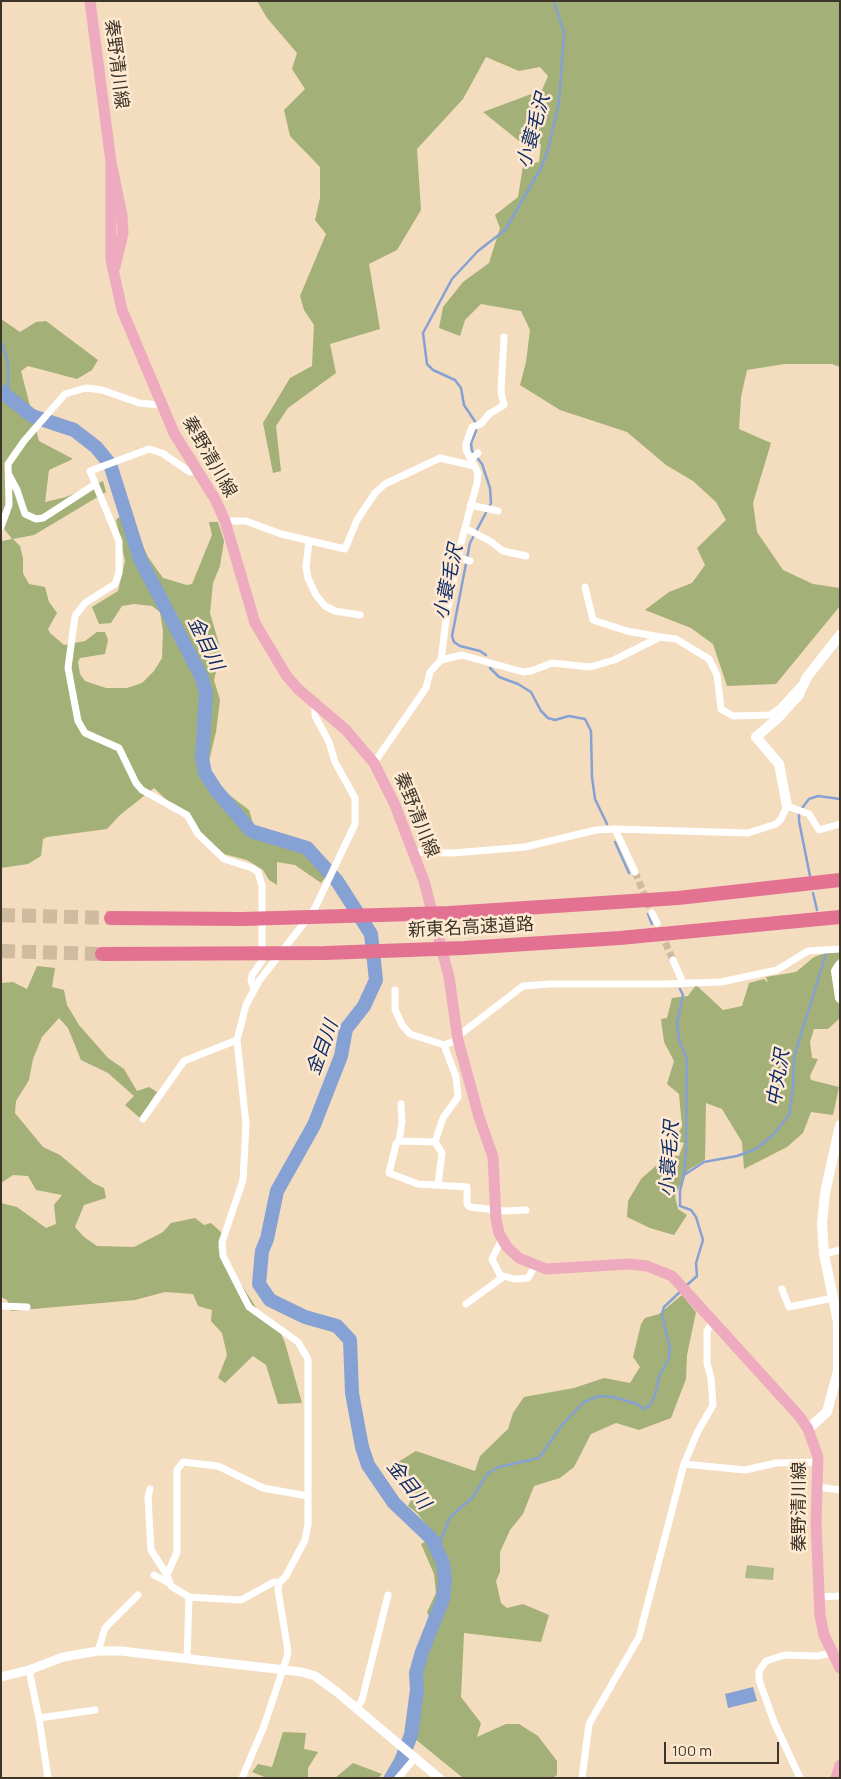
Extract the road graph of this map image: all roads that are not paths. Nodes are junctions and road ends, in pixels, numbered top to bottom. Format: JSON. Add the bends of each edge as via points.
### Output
{"nodes":[{"id":1,"x":90,"y":1,"type":"edge"},
{"id":2,"x":504,"y":338,"type":"dead end"},
{"id":3,"x":161,"y":406,"type":"junction"},
{"id":4,"x":478,"y":454,"type":"dead end"},
{"id":5,"x":473,"y":463,"type":"junction"},
{"id":6,"x":196,"y":469,"type":"junction"},
{"id":7,"x":7,"y":472,"type":"junction"},
{"id":8,"x":94,"y":484,"type":"junction"},
{"id":9,"x":470,"y":505,"type":"junction"},
{"id":10,"x":495,"y":511,"type":"dead end"},
{"id":11,"x":225,"y":521,"type":"junction"},
{"id":12,"x":1,"y":527,"type":"edge"},
{"id":13,"x":466,"y":529,"type":"junction"},
{"id":14,"x":309,"y":541,"type":"junction"},
{"id":15,"x":526,"y":556,"type":"dead end"},
{"id":16,"x":460,"y":559,"type":"junction"},
{"id":17,"x":470,"y":561,"type":"dead end"},
{"id":18,"x":585,"y":586,"type":"dead end"},
{"id":19,"x":360,"y":615,"type":"dead end"},
{"id":20,"x":840,"y":635,"type":"edge"},
{"id":21,"x":660,"y":637,"type":"junction"},
{"id":22,"x":441,"y":660,"type":"junction"},
{"id":23,"x":807,"y":677,"type":"junction"},
{"id":24,"x":315,"y":704,"type":"junction"},
{"id":25,"x":374,"y":763,"type":"junction"},
{"id":26,"x":791,"y":807,"type":"junction"},
{"id":27,"x":840,"y":824,"type":"edge"},
{"id":28,"x":615,"y":829,"type":"junction"},
{"id":29,"x":413,"y":852,"type":"junction"},
{"id":30,"x":634,"y":872,"type":"tunnel mouth"},
{"id":31,"x":840,"y":880,"type":"edge"},
{"id":32,"x":652,"y":913,"type":"tunnel mouth"},
{"id":33,"x":840,"y":917,"type":"edge"},
{"id":34,"x":110,"y":918,"type":"tunnel mouth"},
{"id":35,"x":656,"y":923,"type":"dead end"},
{"id":36,"x":840,"y":949,"type":"edge"},
{"id":37,"x":102,"y":954,"type":"tunnel mouth"},
{"id":38,"x":673,"y":960,"type":"tunnel mouth"},
{"id":39,"x":840,"y":965,"type":"edge"},
{"id":40,"x":683,"y":983,"type":"junction"},
{"id":41,"x":254,"y":988,"type":"junction"},
{"id":42,"x":395,"y":990,"type":"dead end"},
{"id":43,"x":840,"y":998,"type":"edge"},
{"id":44,"x":458,"y":1038,"type":"junction"},
{"id":45,"x":237,"y":1040,"type":"junction"},
{"id":46,"x":444,"y":1045,"type":"junction"},
{"id":47,"x":400,"y":1104,"type":"dead end"},
{"id":48,"x":143,"y":1119,"type":"dead end"},
{"id":49,"x":840,"y":1125,"type":"edge"},
{"id":50,"x":399,"y":1141,"type":"junction"},
{"id":51,"x":435,"y":1142,"type":"junction"},
{"id":52,"x":438,"y":1185,"type":"junction"},
{"id":53,"x":496,"y":1209,"type":"junction"},
{"id":54,"x":526,"y":1210,"type":"dead end"},
{"id":55,"x":502,"y":1239,"type":"junction"},
{"id":56,"x":840,"y":1250,"type":"edge"},
{"id":57,"x":824,"y":1254,"type":"junction"},
{"id":58,"x":535,"y":1266,"type":"junction"},
{"id":59,"x":503,"y":1277,"type":"junction"},
{"id":60,"x":782,"y":1290,"type":"dead end"},
{"id":61,"x":833,"y":1298,"type":"junction"},
{"id":62,"x":466,"y":1304,"type":"dead end"},
{"id":63,"x":1,"y":1306,"type":"edge"},
{"id":64,"x":27,"y":1308,"type":"dead end"},
{"id":65,"x":714,"y":1320,"type":"junction"},
{"id":66,"x":840,"y":1336,"type":"edge"},
{"id":67,"x":839,"y":1371,"type":"edge"},
{"id":68,"x":808,"y":1429,"type":"junction"},
{"id":69,"x":818,"y":1462,"type":"junction"},
{"id":70,"x":684,"y":1464,"type":"junction"},
{"id":71,"x":818,"y":1487,"type":"junction"},
{"id":72,"x":150,"y":1489,"type":"dead end"},
{"id":73,"x":840,"y":1490,"type":"edge"},
{"id":74,"x":308,"y":1496,"type":"junction"},
{"id":75,"x":154,"y":1575,"type":"dead end"},
{"id":76,"x":168,"y":1575,"type":"junction"},
{"id":77,"x":169,"y":1583,"type":"junction"},
{"id":78,"x":279,"y":1583,"type":"junction"},
{"id":79,"x":138,"y":1594,"type":"dead end"},
{"id":80,"x":388,"y":1594,"type":"dead end"},
{"id":81,"x":840,"y":1596,"type":"edge"},
{"id":82,"x":189,"y":1597,"type":"junction"},
{"id":83,"x":819,"y":1597,"type":"junction"},
{"id":84,"x":98,"y":1651,"type":"junction"},
{"id":85,"x":832,"y":1653,"type":"junction"},
{"id":86,"x":187,"y":1659,"type":"junction"},
{"id":87,"x":840,"y":1668,"type":"edge"},
{"id":88,"x":284,"y":1669,"type":"junction"},
{"id":89,"x":28,"y":1670,"type":"junction"},
{"id":90,"x":1,"y":1677,"type":"edge"},
{"id":91,"x":357,"y":1708,"type":"junction"},
{"id":92,"x":95,"y":1710,"type":"dead end"},
{"id":93,"x":39,"y":1718,"type":"junction"},
{"id":94,"x":412,"y":1759,"type":"junction"},
{"id":95,"x":840,"y":1765,"type":"edge"},
{"id":96,"x":48,"y":1778,"type":"edge"},
{"id":97,"x":242,"y":1778,"type":"edge"},
{"id":98,"x":398,"y":1778,"type":"edge"},
{"id":99,"x":439,"y":1778,"type":"edge"},
{"id":100,"x":582,"y":1778,"type":"edge"},
{"id":101,"x":800,"y":1778,"type":"edge"},
{"id":102,"x":836,"y":1778,"type":"edge"}],
"edges":[{"from":1,"to":3,"type":"main road","name":"秦野清川線","via":[[111,162],[123,223],[114,276],[130,334]]},
{"from":2,"to":5,"type":"street","via":[[501,385],[504,405],[488,414],[481,424],[472,427],[466,444]]},
{"from":3,"to":6,"type":"main road","name":"秦野清川線"},
{"from":3,"to":7,"type":"street","via":[[149,406],[86,388],[65,394],[24,441],[8,464]]},
{"from":4,"to":5,"type":"street"},
{"from":5,"to":9,"type":"street","via":[[478,473]]},
{"from":5,"to":14,"type":"street","via":[[433,459],[385,484],[357,520],[345,549]]},
{"from":6,"to":8,"type":"street","via":[[190,472],[183,469],[156,450],[140,451],[90,471]]},
{"from":6,"to":11,"type":"main road","name":"秦野清川線"},
{"from":7,"to":8,"type":"street","via":[[25,514],[36,519],[43,518]]},
{"from":7,"to":12,"type":"street","via":[[8,505]]},
{"from":8,"to":41,"type":"street","via":[[119,541],[119,573],[115,584],[85,603],[74,616],[68,668],[78,720],[85,733],[118,748],[142,790],[187,815],[198,834],[224,859],[258,872],[262,886],[262,961],[252,975]]},
{"from":9,"to":10,"type":"street"},
{"from":9,"to":13,"type":"street"},
{"from":11,"to":14,"type":"street","via":[[246,521]]},
{"from":11,"to":24,"type":"main road","name":"秦野清川線","via":[[255,624],[286,675]]},
{"from":13,"to":15,"type":"street","via":[[503,551]]},
{"from":13,"to":16,"type":"street"},
{"from":14,"to":19,"type":"street","via":[[306,567],[316,595],[330,609]]},
{"from":16,"to":17,"type":"street"},
{"from":16,"to":22,"type":"street","via":[[447,612]]},
{"from":18,"to":21,"type":"street","via":[[593,620]]},
{"from":20,"to":23,"type":"main road"},
{"from":21,"to":22,"type":"street","via":[[590,668],[552,663],[527,672],[466,654]]},
{"from":21,"to":23,"type":"street","via":[[676,639],[709,659],[717,675],[721,709],[733,716],[770,715]]},
{"from":22,"to":25,"type":"street","via":[[430,672],[426,688]]},
{"from":23,"to":26,"type":"main road","via":[[798,696],[756,737],[778,764]]},
{"from":24,"to":25,"type":"main road","name":"秦野清川線","via":[[346,730]]},
{"from":24,"to":41,"type":"street","via":[[314,716],[355,798],[355,824],[309,918]]},
{"from":25,"to":29,"type":"main road","name":"秦野清川線"},
{"from":26,"to":27,"type":"street","via":[[810,815],[819,830]]},
{"from":26,"to":28,"type":"street","via":[[776,824],[748,833]]},
{"from":28,"to":29,"type":"street","via":[[596,830],[525,847],[453,853]]},
{"from":28,"to":30,"type":"street"},
{"from":29,"to":44,"type":"main road","name":"秦野清川線","via":[[439,935]]},
{"from":31,"to":34,"type":"highway","name":"新東名高速道路","via":[[678,898],[449,914],[242,919]]},
{"from":32,"to":35,"type":"street"},
{"from":33,"to":37,"type":"highway","name":"新東名高速道路","via":[[624,938],[464,948]]},
{"from":36,"to":40,"type":"street","via":[[808,951],[777,970],[737,980]]},
{"from":38,"to":40,"type":"street"},
{"from":39,"to":43,"type":"main road","via":[[836,972]]},
{"from":40,"to":44,"type":"street","via":[[523,986]]},
{"from":41,"to":45,"type":"street"},
{"from":42,"to":46,"type":"street","via":[[395,1010],[410,1034]]},
{"from":44,"to":46,"type":"street"},
{"from":44,"to":53,"type":"main road","name":"秦野清川線","via":[[493,1158]]},
{"from":45,"to":48,"type":"street","via":[[184,1061]]},
{"from":45,"to":74,"type":"street","via":[[246,1124],[243,1180],[225,1230],[223,1256],[249,1307],[298,1342],[308,1359]]},
{"from":46,"to":51,"type":"street","via":[[456,1077],[458,1097],[443,1118]]},
{"from":47,"to":50,"type":"street"},
{"from":49,"to":57,"type":"main road","via":[[823,1209]]},
{"from":50,"to":51,"type":"street"},
{"from":50,"to":52,"type":"street","via":[[389,1173],[418,1184]]},
{"from":51,"to":52,"type":"street","via":[[442,1153]]},
{"from":52,"to":53,"type":"street","via":[[467,1187],[468,1206]]},
{"from":53,"to":54,"type":"street"},
{"from":53,"to":55,"type":"main road","name":"秦野清川線"},
{"from":55,"to":58,"type":"main road","name":"秦野清川線","via":[[519,1258]]},
{"from":55,"to":59,"type":"street","via":[[492,1259]]},
{"from":56,"to":57,"type":"street"},
{"from":57,"to":61,"type":"main road"},
{"from":58,"to":59,"type":"street","via":[[528,1278]]},
{"from":58,"to":65,"type":"main road","name":"秦野清川線","via":[[558,1270],[628,1264],[660,1270],[680,1284]]},
{"from":59,"to":62,"type":"street"},
{"from":60,"to":61,"type":"street","via":[[790,1307]]},
{"from":61,"to":66,"type":"main road"},
{"from":63,"to":64,"type":"street"},
{"from":65,"to":68,"type":"main road","name":"秦野清川線"},
{"from":65,"to":70,"type":"street","via":[[706,1332],[713,1405]]},
{"from":66,"to":67,"type":"main road"},
{"from":67,"to":68,"type":"main road","via":[[827,1412]]},
{"from":68,"to":69,"type":"main road","name":"秦野清川線"},
{"from":69,"to":70,"type":"street","via":[[776,1463],[745,1470]]},
{"from":69,"to":71,"type":"main road","name":"秦野清川線"},
{"from":70,"to":100,"type":"street","via":[[639,1637],[589,1724]]},
{"from":71,"to":73,"type":"street"},
{"from":71,"to":83,"type":"main road","name":"秦野清川線"},
{"from":72,"to":76,"type":"street","via":[[151,1550]]},
{"from":74,"to":76,"type":"street","via":[[263,1488],[218,1466],[183,1462],[177,1470],[177,1552]]},
{"from":74,"to":78,"type":"street","via":[[305,1540]]},
{"from":75,"to":77,"type":"street"},
{"from":76,"to":77,"type":"street"},
{"from":77,"to":82,"type":"street"},
{"from":78,"to":82,"type":"street","via":[[274,1582],[241,1600]]},
{"from":78,"to":88,"type":"street","via":[[278,1600],[288,1651]]},
{"from":79,"to":84,"type":"street","via":[[105,1628]]},
{"from":80,"to":91,"type":"street","via":[[362,1700]]},
{"from":81,"to":83,"type":"street"},
{"from":82,"to":86,"type":"street"},
{"from":83,"to":85,"type":"main road","name":"秦野清川線","via":[[824,1635]]},
{"from":84,"to":86,"type":"street"},
{"from":84,"to":89,"type":"street","via":[[63,1657]]},
{"from":85,"to":87,"type":"main road","name":"秦野清川線"},
{"from":85,"to":101,"type":"street","via":[[817,1656],[785,1654],[766,1661],[759,1672],[774,1722]]},
{"from":86,"to":88,"type":"street"},
{"from":88,"to":91,"type":"street","via":[[315,1676]]},
{"from":88,"to":97,"type":"street"},
{"from":89,"to":90,"type":"street"},
{"from":89,"to":93,"type":"street"},
{"from":91,"to":94,"type":"street"},
{"from":92,"to":93,"type":"street"},
{"from":93,"to":96,"type":"street"},
{"from":94,"to":98,"type":"street"},
{"from":94,"to":99,"type":"street"},
{"from":95,"to":102,"type":"main road"}]}
